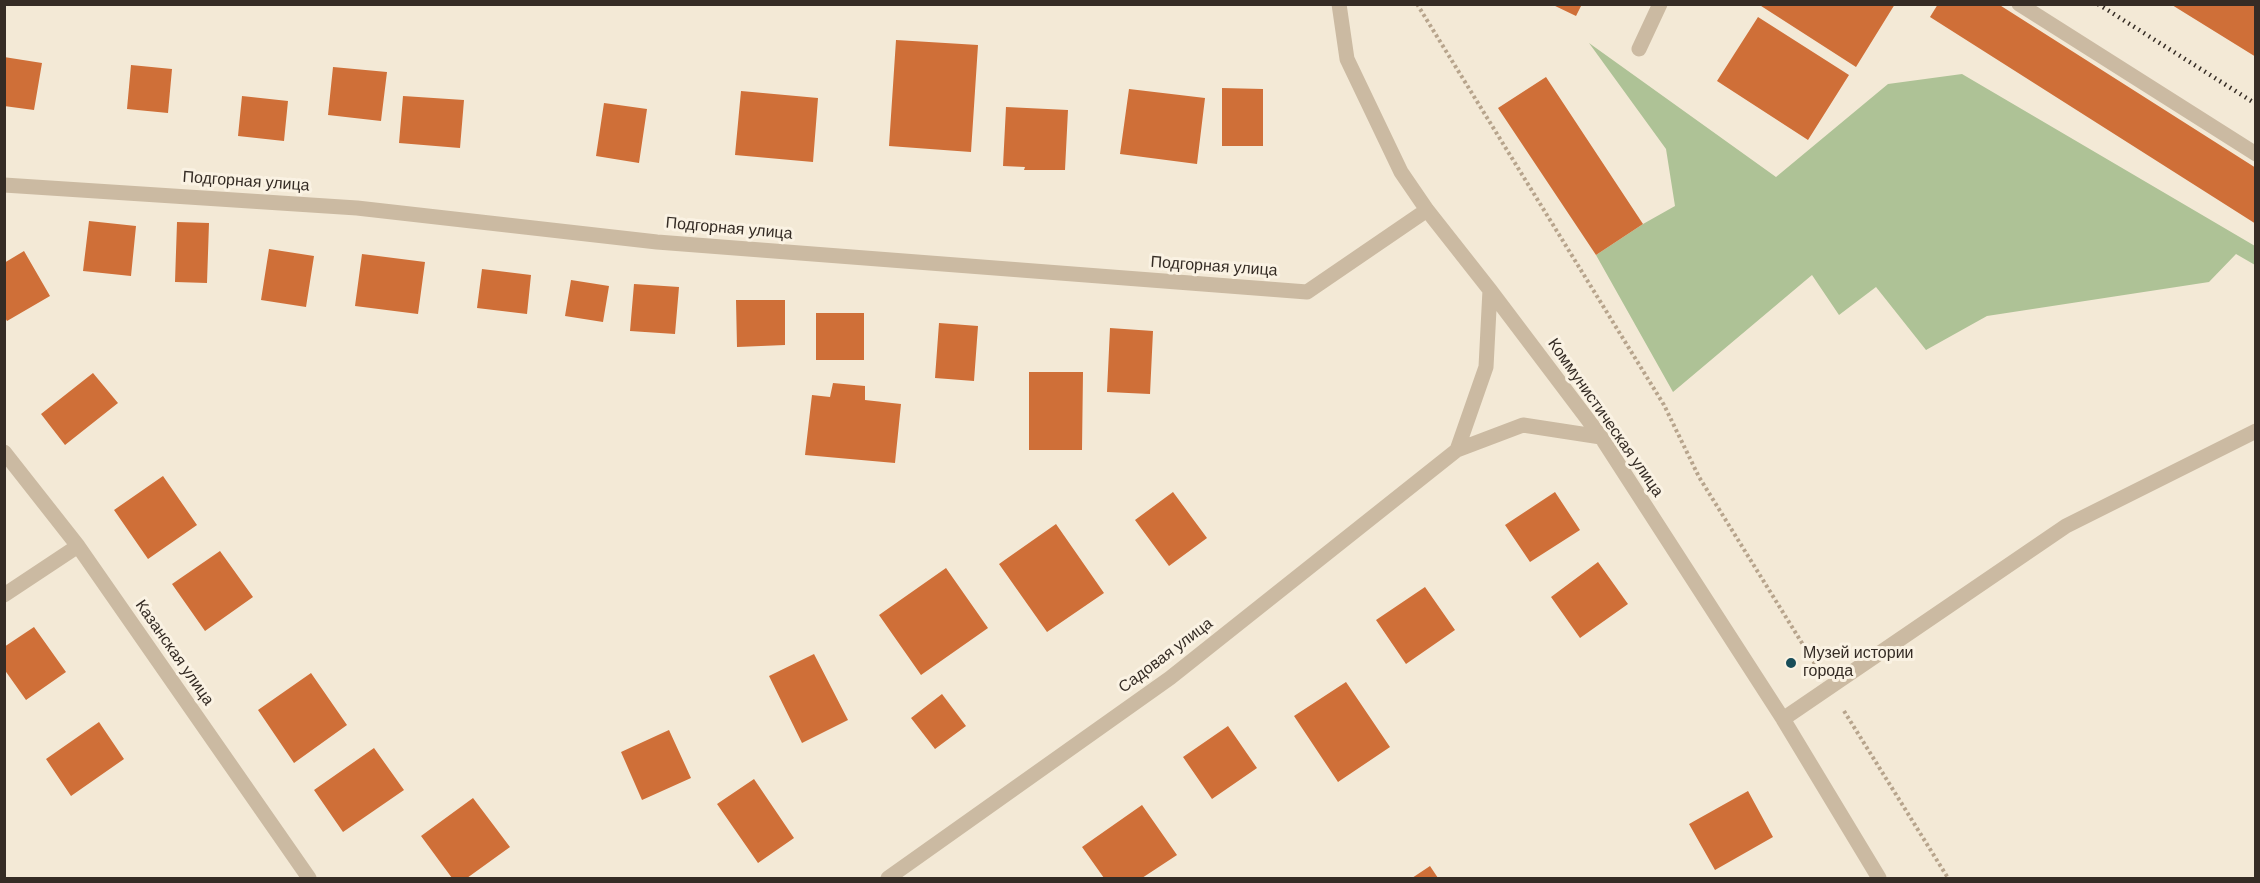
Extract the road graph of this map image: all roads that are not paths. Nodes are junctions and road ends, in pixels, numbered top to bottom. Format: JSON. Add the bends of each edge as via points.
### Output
{"nodes":[{"id":1,"x":1339,"y":4,"type":"edge"},
{"id":2,"x":1660,"y":4,"type":"edge"},
{"id":3,"x":2019,"y":4,"type":"edge"},
{"id":4,"x":1639,"y":49,"type":"dead end"},
{"id":5,"x":2256,"y":154,"type":"edge"},
{"id":6,"x":4,"y":185,"type":"edge"},
{"id":7,"x":1427,"y":210,"type":"junction"},
{"id":8,"x":1490,"y":290,"type":"junction"},
{"id":9,"x":2256,"y":431,"type":"edge"},
{"id":10,"x":1601,"y":438,"type":"junction"},
{"id":11,"x":1457,"y":450,"type":"junction"},
{"id":12,"x":4,"y":452,"type":"edge"},
{"id":13,"x":78,"y":546,"type":"junction"},
{"id":14,"x":4,"y":595,"type":"edge"},
{"id":15,"x":1783,"y":719,"type":"junction"},
{"id":16,"x":306,"y":877,"type":"edge"},
{"id":17,"x":888,"y":879,"type":"edge"},
{"id":18,"x":1879,"y":879,"type":"edge"}],
"edges":[{"from":1,"to":7,"type":"street","name":"Коммунистическая улица","via":[[1347,59],[1401,172]]},
{"from":2,"to":4,"type":"street"},
{"from":3,"to":5,"type":"street"},
{"from":6,"to":7,"type":"street","name":"Подгорная улица","via":[[357,208],[657,242],[1308,292]]},
{"from":7,"to":8,"type":"street","name":"Коммунистическая улица"},
{"from":8,"to":10,"type":"street","name":"Коммунистическая улица"},
{"from":8,"to":11,"type":"street","via":[[1486,367]]},
{"from":9,"to":15,"type":"street","via":[[2066,526]]},
{"from":10,"to":11,"type":"street","name":"Садовая улица","via":[[1523,425]]},
{"from":10,"to":15,"type":"street","name":"Коммунистическая улица"},
{"from":11,"to":17,"type":"street","name":"Садовая улица","via":[[1170,678]]},
{"from":12,"to":13,"type":"street","name":"Казанская улица"},
{"from":13,"to":14,"type":"street"},
{"from":13,"to":16,"type":"street","name":"Казанская улица"},
{"from":15,"to":18,"type":"street","name":"Коммунистическая улица"}]}
